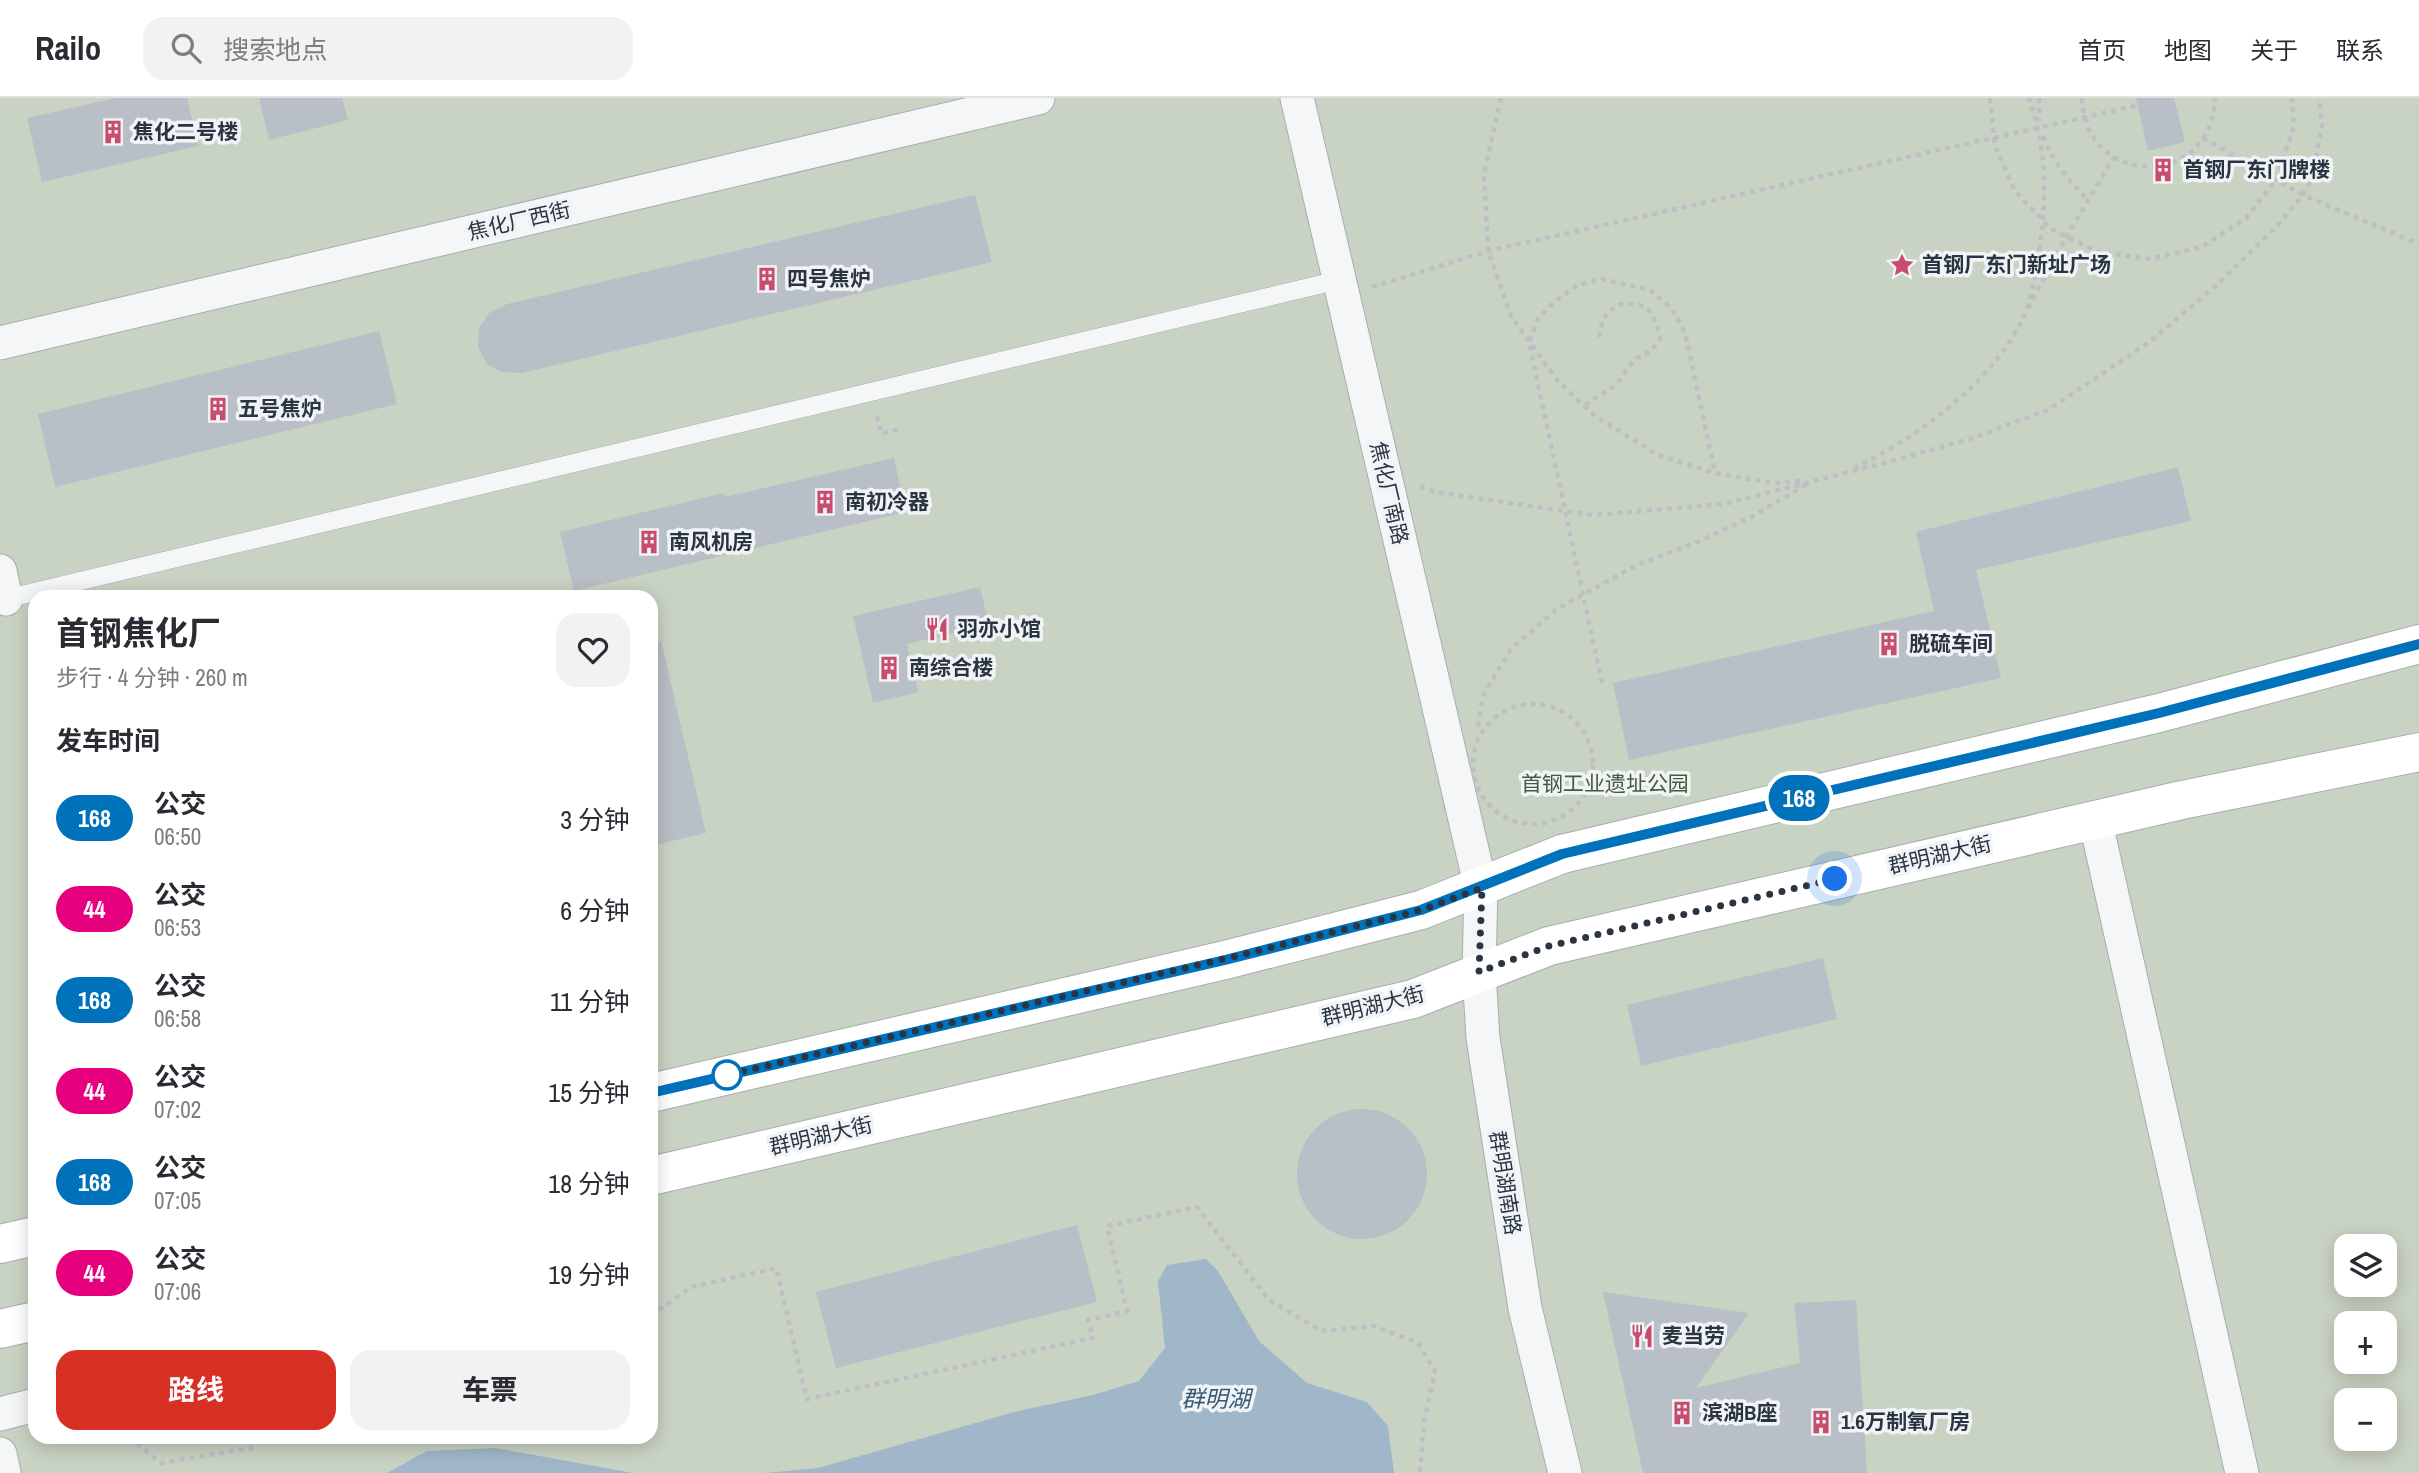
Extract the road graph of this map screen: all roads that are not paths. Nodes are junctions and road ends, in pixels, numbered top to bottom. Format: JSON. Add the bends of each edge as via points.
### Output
{"nodes":[{"id":1,"x":1038,"y":98,"type":"edge"},
{"id":2,"x":1297,"y":98,"type":"edge"},
{"id":3,"x":1341,"y":288,"type":"junction"},
{"id":4,"x":0,"y":343,"type":"edge"},
{"id":5,"x":2,"y":590,"type":"edge"},
{"id":6,"x":2419,"y":644,"type":"edge"},
{"id":7,"x":2419,"y":752,"type":"edge"},
{"id":8,"x":2095,"y":819,"type":"junction"},
{"id":9,"x":1482,"y":888,"type":"junction"},
{"id":10,"x":1479,"y":972,"type":"junction"},
{"id":11,"x":658,"y":1091,"type":"edge"},
{"id":12,"x":658,"y":1175,"type":"edge"},
{"id":13,"x":28,"y":1238,"type":"edge"},
{"id":14,"x":0,"y":1244,"type":"edge"},
{"id":15,"x":28,"y":1323,"type":"edge"},
{"id":16,"x":0,"y":1329,"type":"edge"},
{"id":17,"x":28,"y":1407,"type":"edge"},
{"id":18,"x":0,"y":1414,"type":"edge"},
{"id":19,"x":0,"y":1454,"type":"edge"},
{"id":20,"x":4,"y":1473,"type":"edge"},
{"id":21,"x":1565,"y":1473,"type":"edge"},
{"id":22,"x":2242,"y":1473,"type":"edge"}],
"edges":[{"from":1,"to":4,"type":"street","name":"焦化厂西街"},
{"from":2,"to":3,"type":"street","name":"焦化厂南路"},
{"from":3,"to":5,"type":"lane"},
{"from":3,"to":9,"type":"street","name":"焦化厂南路"},
{"from":6,"to":9,"type":"main road","via":[[2159,713],[1562,854]]},
{"from":7,"to":8,"type":"main road","name":"群明湖大街"},
{"from":8,"to":10,"type":"main road","name":"群明湖大街","via":[[1549,946]]},
{"from":8,"to":22,"type":"street"},
{"from":9,"to":10,"type":"street","name":"群明湖南路"},
{"from":9,"to":11,"type":"main road","via":[[1421,910],[1225,960]]},
{"from":10,"to":12,"type":"main road","name":"群明湖大街","via":[[1413,999]]},
{"from":10,"to":21,"type":"street","name":"群明湖南路","via":[[1483,1038],[1525,1308]]},
{"from":13,"to":14,"type":"main road"},
{"from":15,"to":16,"type":"main road"},
{"from":17,"to":18,"type":"street"},
{"from":19,"to":20,"type":"street"}]}
